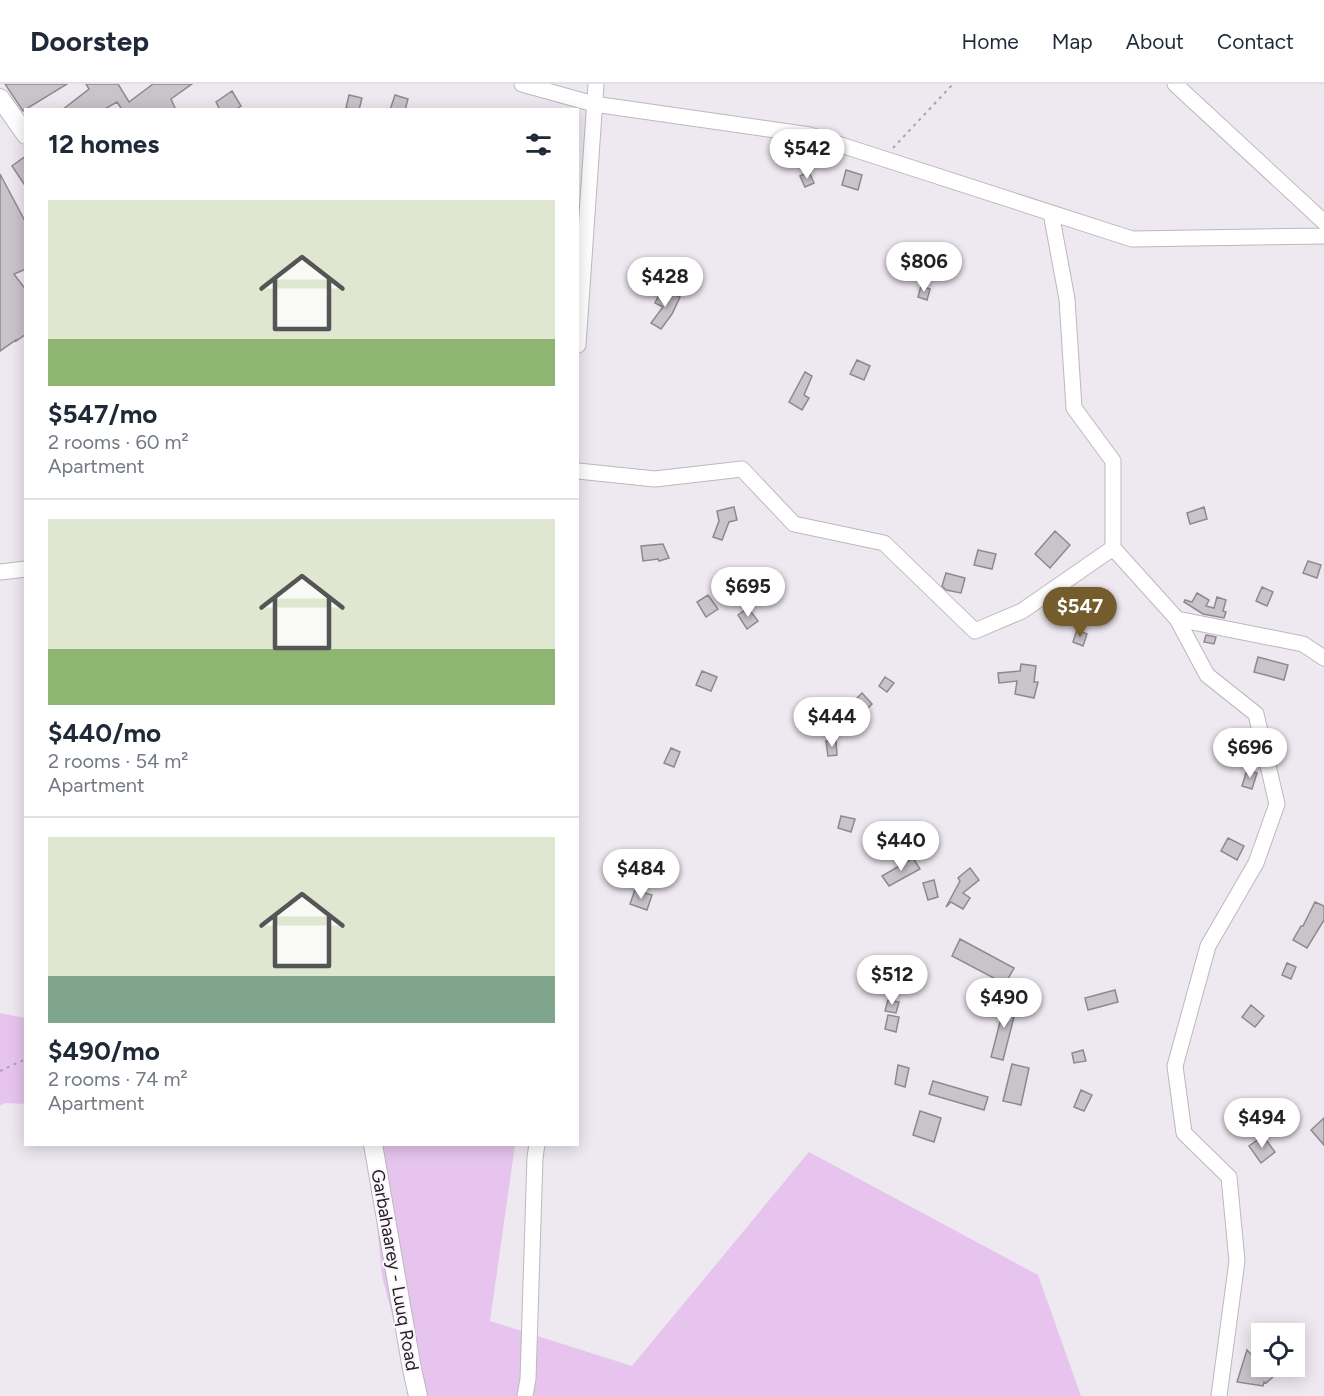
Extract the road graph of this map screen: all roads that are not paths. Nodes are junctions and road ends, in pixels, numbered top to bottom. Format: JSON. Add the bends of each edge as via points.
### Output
{"nodes":[{"id":1,"x":522,"y":84,"type":"edge"},
{"id":2,"x":596,"y":84,"type":"edge"},
{"id":3,"x":1175,"y":84,"type":"edge"},
{"id":4,"x":0,"y":98,"type":"edge"},
{"id":5,"x":594,"y":104,"type":"junction"},
{"id":6,"x":24,"y":132,"type":"edge"},
{"id":7,"x":1051,"y":213,"type":"junction"},
{"id":8,"x":1324,"y":222,"type":"edge"},
{"id":9,"x":1324,"y":236,"type":"edge"},
{"id":10,"x":579,"y":330,"type":"edge"},
{"id":11,"x":579,"y":471,"type":"edge"},
{"id":12,"x":1113,"y":548,"type":"junction"},
{"id":13,"x":24,"y":569,"type":"edge"},
{"id":14,"x":0,"y":572,"type":"edge"},
{"id":15,"x":1178,"y":619,"type":"junction"},
{"id":16,"x":1324,"y":658,"type":"edge"},
{"id":17,"x":373,"y":1146,"type":"edge"},
{"id":18,"x":537,"y":1146,"type":"edge"},
{"id":19,"x":418,"y":1396,"type":"edge"},
{"id":20,"x":525,"y":1396,"type":"edge"},
{"id":21,"x":1219,"y":1396,"type":"edge"}],
"edges":[{"from":1,"to":5,"type":"street"},
{"from":2,"to":5,"type":"street"},
{"from":3,"to":8,"type":"street"},
{"from":4,"to":6,"type":"street"},
{"from":5,"to":7,"type":"street","via":[[810,135]]},
{"from":5,"to":10,"type":"street"},
{"from":7,"to":9,"type":"street","via":[[1132,239]]},
{"from":7,"to":12,"type":"street","via":[[1066,299],[1074,408],[1113,461]]},
{"from":11,"to":12,"type":"street","via":[[655,480],[742,469],[794,524],[884,543],[975,631],[1022,610]]},
{"from":12,"to":15,"type":"street"},
{"from":13,"to":14,"type":"street"},
{"from":15,"to":16,"type":"street","via":[[1303,644]]},
{"from":15,"to":21,"type":"street","via":[[1207,675],[1256,714],[1277,804],[1256,862],[1208,946],[1175,1066],[1184,1133],[1229,1177],[1237,1261]]},
{"from":17,"to":19,"type":"street","name":"Garbahaarey - Luuq Road"},
{"from":18,"to":20,"type":"street"}]}
